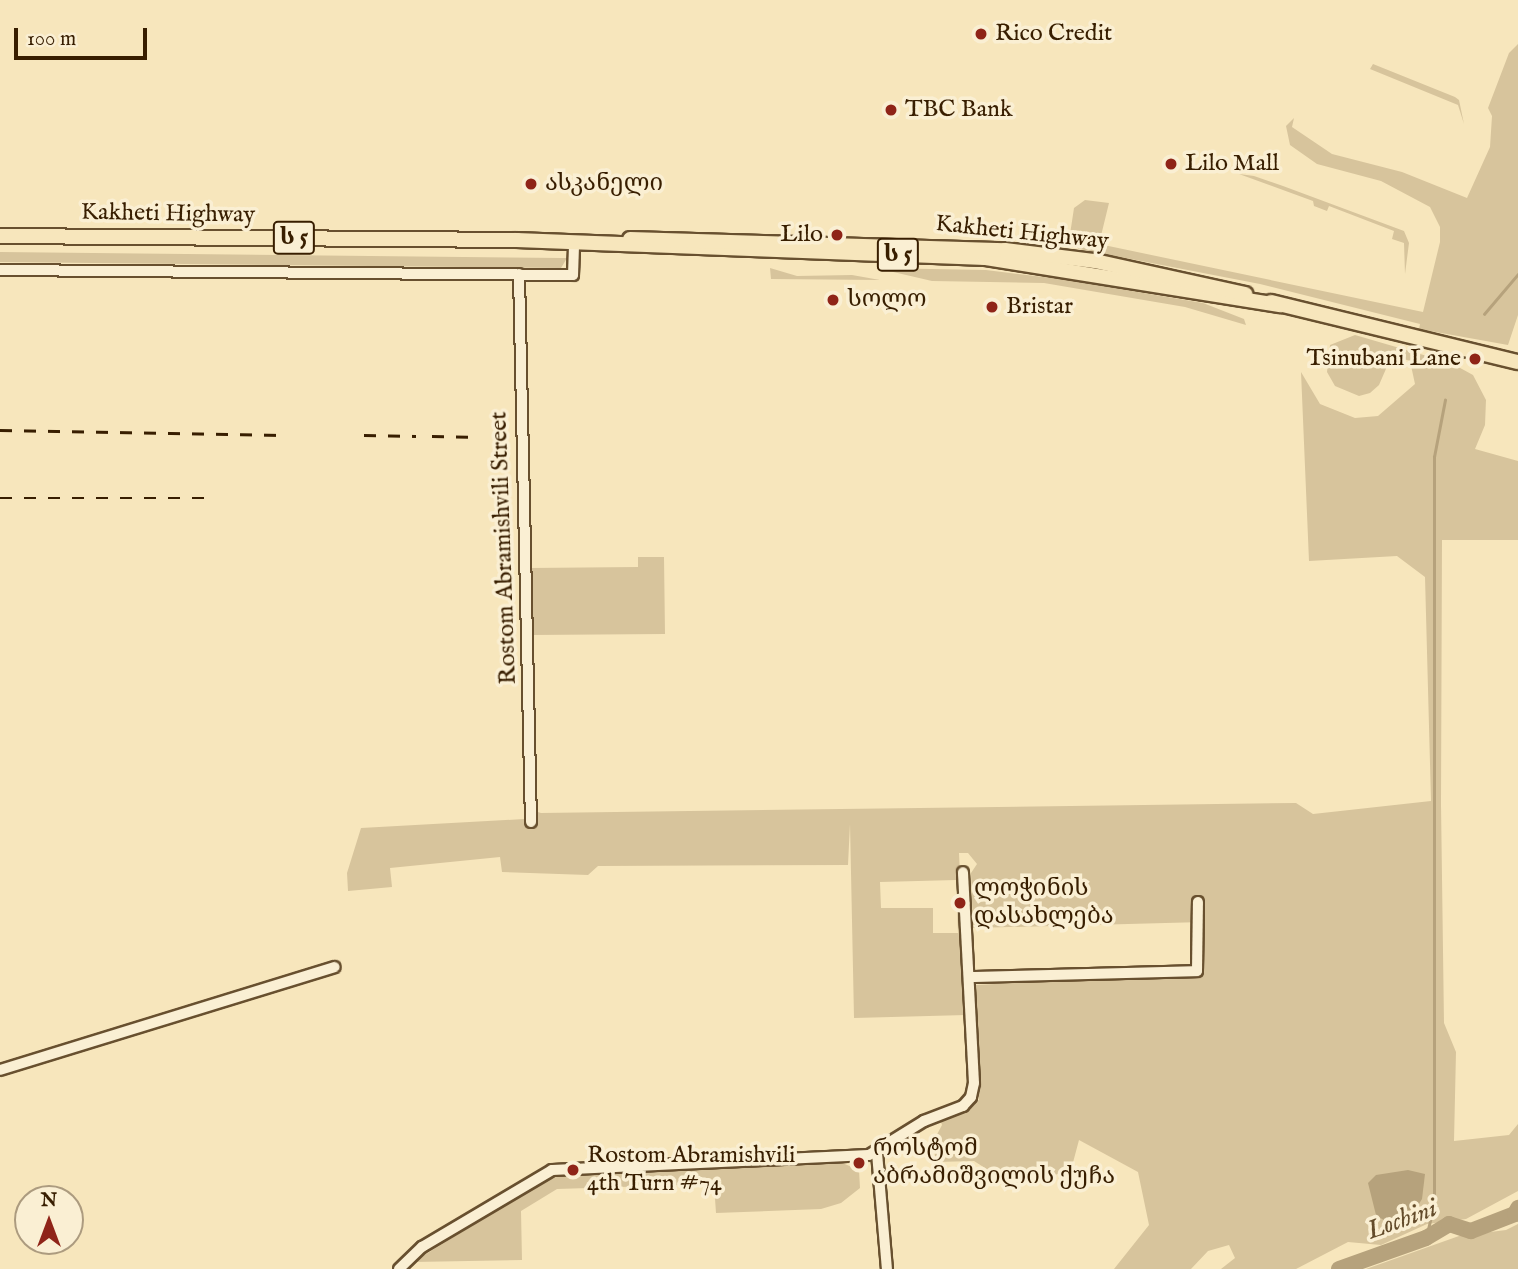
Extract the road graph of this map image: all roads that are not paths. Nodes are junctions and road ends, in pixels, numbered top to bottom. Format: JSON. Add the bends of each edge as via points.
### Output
{"nodes":[{"id":1,"x":0,"y":236,"type":"edge"},
{"id":2,"x":581,"y":242,"type":"junction"},
{"id":3,"x":0,"y":270,"type":"edge"},
{"id":4,"x":519,"y":274,"type":"junction"},
{"id":5,"x":1518,"y":362,"type":"edge"},
{"id":6,"x":531,"y":822,"type":"dead end"},
{"id":7,"x":963,"y":872,"type":"dead end"},
{"id":8,"x":1198,"y":902,"type":"dead end"},
{"id":9,"x":334,"y":967,"type":"dead end"},
{"id":10,"x":970,"y":977,"type":"junction"},
{"id":11,"x":0,"y":1070,"type":"edge"},
{"id":12,"x":877,"y":1153,"type":"junction"},
{"id":13,"x":399,"y":1269,"type":"edge"},
{"id":14,"x":887,"y":1269,"type":"edge"}],
"edges":[{"from":1,"to":2,"type":"highway","name":"Kakheti Highway","number":"ს 5"},
{"from":2,"to":4,"type":"street","via":[[573,275]]},
{"from":2,"to":5,"type":"highway","name":"Kakheti Highway","number":"ს 5","via":[[731,239],[1038,253],[1189,279]]},
{"from":3,"to":4,"type":"street"},
{"from":4,"to":6,"type":"street","name":"Rostom Abramishvili Street"},
{"from":7,"to":10,"type":"street"},
{"from":8,"to":10,"type":"street","via":[[1197,971]]},
{"from":9,"to":11,"type":"street"},
{"from":10,"to":12,"type":"street","via":[[971,1097],[895,1138]]},
{"from":12,"to":13,"type":"street","via":[[552,1170],[422,1247]]},
{"from":12,"to":14,"type":"street"}]}
